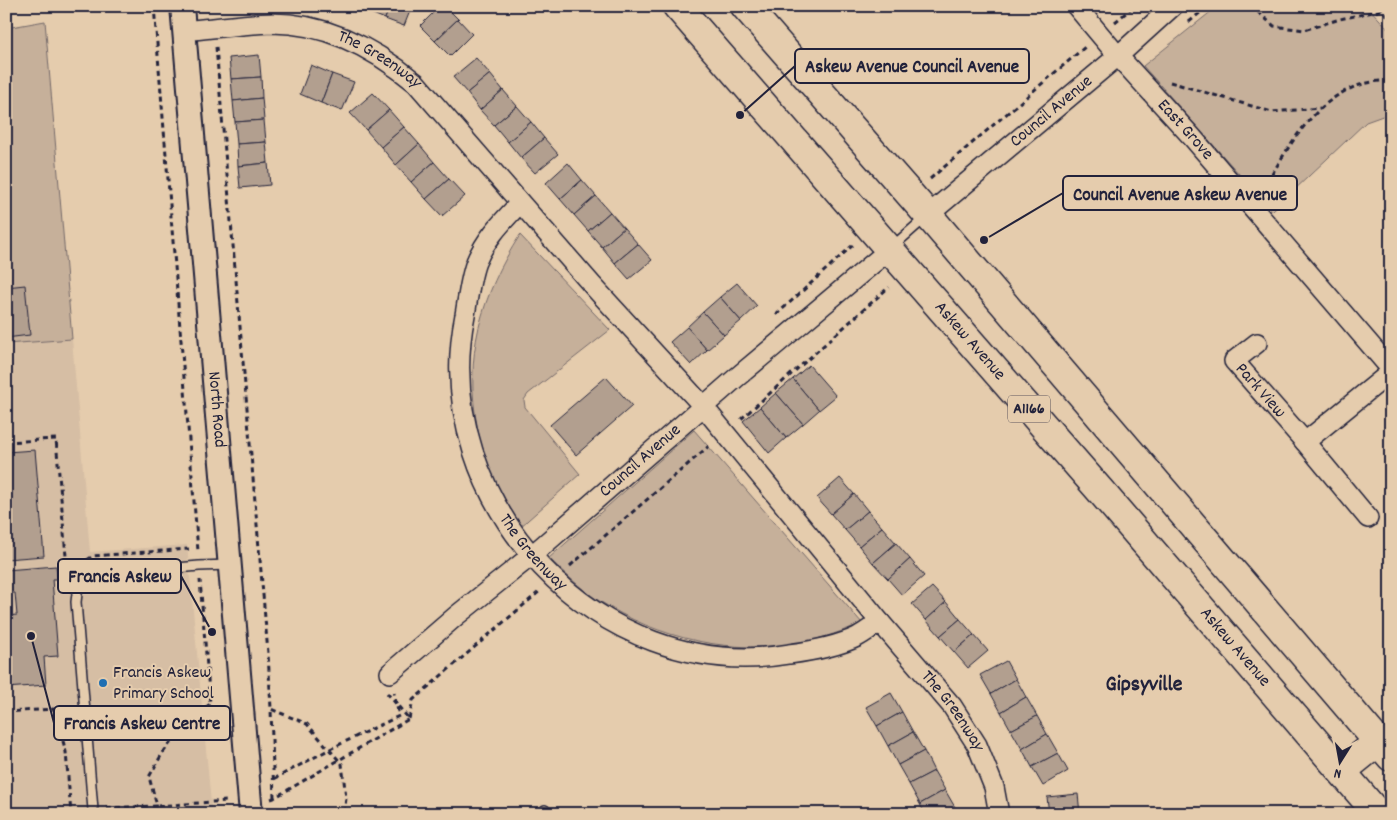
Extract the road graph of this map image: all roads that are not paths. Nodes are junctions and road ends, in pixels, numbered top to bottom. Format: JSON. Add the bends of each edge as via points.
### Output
{"nodes":[{"id":1,"x":182,"y":6,"type":"edge"},
{"id":2,"x":677,"y":6,"type":"edge"},
{"id":3,"x":745,"y":6,"type":"edge"},
{"id":4,"x":1076,"y":6,"type":"edge"},
{"id":5,"x":1173,"y":6,"type":"edge"},
{"id":6,"x":184,"y":31,"type":"junction"},
{"id":7,"x":1118,"y":56,"type":"junction"},
{"id":8,"x":520,"y":203,"type":"junction"},
{"id":9,"x":928,"y":215,"type":"junction"},
{"id":10,"x":889,"y":250,"type":"junction"},
{"id":11,"x":1257,"y":343,"type":"dead end"},
{"id":12,"x":1391,"y":370,"type":"edge"},
{"id":13,"x":703,"y":406,"type":"junction"},
{"id":14,"x":1305,"y":442,"type":"junction"},
{"id":15,"x":1368,"y":518,"type":"dead end"},
{"id":16,"x":531,"y":556,"type":"junction"},
{"id":17,"x":230,"y":565,"type":"junction"},
{"id":18,"x":880,"y":622,"type":"junction"},
{"id":19,"x":390,"y":673,"type":"road end"},
{"id":20,"x":1384,"y":750,"type":"edge"},
{"id":21,"x":1342,"y":771,"type":"junction"},
{"id":22,"x":250,"y":803,"type":"edge"},
{"id":23,"x":93,"y":810,"type":"road end"},
{"id":24,"x":999,"y":814,"type":"edge"},
{"id":25,"x":1378,"y":814,"type":"edge"}],
"edges":[{"from":1,"to":6,"type":"street","name":"North Road"},
{"from":2,"to":10,"type":"main road","name":"Askew Avenue","number":"A1166"},
{"from":3,"to":9,"type":"main road","number":"A1166"},
{"from":4,"to":7,"type":"street","name":"East Grove"},
{"from":5,"to":7,"type":"street","name":"Council Avenue"},
{"from":6,"to":8,"type":"street","name":"The Greenway","via":[[271,23],[302,26],[324,31],[377,54],[416,83]]},
{"from":6,"to":17,"type":"street","name":"North Road"},
{"from":7,"to":9,"type":"street","name":"Council Avenue"},
{"from":7,"to":12,"type":"street","name":"East Grove","via":[[1192,137]]},
{"from":8,"to":13,"type":"street","name":"The Greenway"},
{"from":8,"to":16,"type":"street","name":"The Greenway","via":[[497,227],[475,263],[460,336],[459,376],[468,440],[480,473],[513,532]]},
{"from":9,"to":10,"type":"lane"},
{"from":9,"to":20,"type":"main road","number":"A1166"},
{"from":10,"to":13,"type":"street","name":"Council Avenue"},
{"from":10,"to":21,"type":"main road","name":"Askew Avenue","number":"A1166"},
{"from":11,"to":14,"type":"street","name":"Park View","via":[[1234,361]]},
{"from":12,"to":14,"type":"street"},
{"from":13,"to":16,"type":"street","name":"Council Avenue"},
{"from":13,"to":18,"type":"street","name":"The Greenway"},
{"from":14,"to":15,"type":"street","name":"Park View"},
{"from":16,"to":18,"type":"street","name":"The Greenway","via":[[587,606],[652,642],[687,652],[739,659],[795,654],[857,637]]},
{"from":16,"to":19,"type":"street","name":"Council Avenue"},
{"from":17,"to":22,"type":"street","name":"North Road"},
{"from":17,"to":23,"type":"lane","via":[[79,577],[76,602]]},
{"from":18,"to":24,"type":"street","name":"The Greenway","via":[[952,706],[977,745],[994,787]]},
{"from":20,"to":21,"type":"main road"},
{"from":21,"to":25,"type":"main road","name":"Askew Avenue","number":"A1166"}]}
